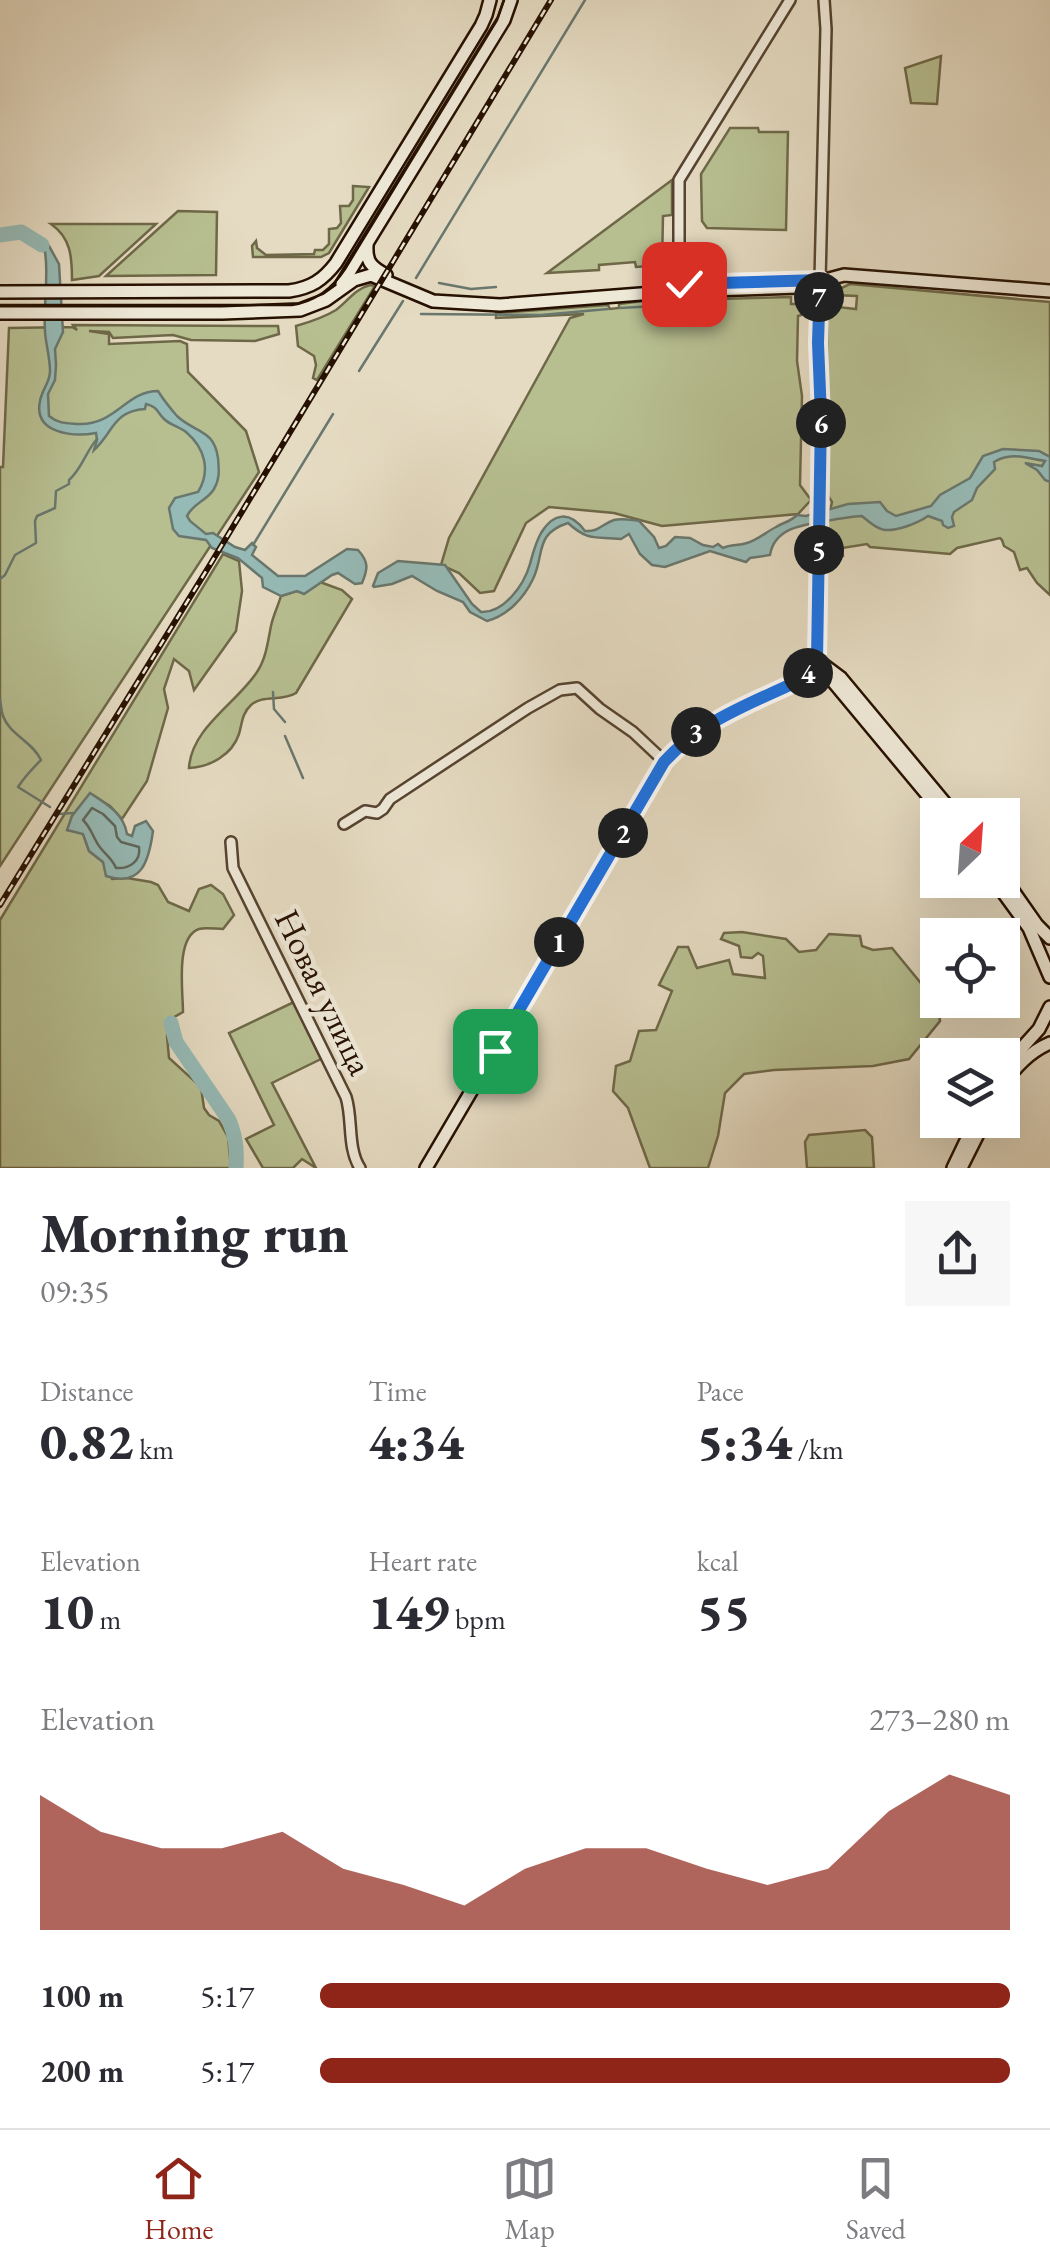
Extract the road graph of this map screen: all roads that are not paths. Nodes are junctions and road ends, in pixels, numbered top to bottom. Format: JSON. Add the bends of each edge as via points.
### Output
{"nodes":[{"id":1,"x":490,"y":0,"type":"edge"},
{"id":2,"x":512,"y":0,"type":"edge"},
{"id":3,"x":790,"y":0,"type":"edge"},
{"id":4,"x":824,"y":0,"type":"edge"},
{"id":5,"x":367,"y":245,"type":"junction"},
{"id":6,"x":373,"y":273,"type":"junction"},
{"id":7,"x":820,"y":280,"type":"junction"},
{"id":8,"x":340,"y":288,"type":"junction"},
{"id":9,"x":684,"y":288,"type":"junction"},
{"id":10,"x":1050,"y":291,"type":"edge"},
{"id":11,"x":0,"y":292,"type":"edge"},
{"id":12,"x":0,"y":314,"type":"edge"},
{"id":13,"x":817,"y":660,"type":"junction"},
{"id":14,"x":807,"y":674,"type":"junction"},
{"id":15,"x":830,"y":678,"type":"junction"},
{"id":16,"x":664,"y":762,"type":"junction"},
{"id":17,"x":930,"y":798,"type":"edge"},
{"id":18,"x":942,"y":798,"type":"edge"},
{"id":19,"x":344,"y":824,"type":"dead end"},
{"id":20,"x":231,"y":842,"type":"dead end"},
{"id":21,"x":1007,"y":898,"type":"edge"},
{"id":22,"x":1018,"y":898,"type":"edge"},
{"id":23,"x":1050,"y":938,"type":"edge"},
{"id":24,"x":1050,"y":978,"type":"edge"},
{"id":25,"x":1050,"y":1006,"type":"edge"},
{"id":26,"x":1050,"y":1043,"type":"edge"},
{"id":27,"x":1020,"y":1050,"type":"edge"},
{"id":28,"x":1020,"y":1063,"type":"edge"},
{"id":29,"x":967,"y":1138,"type":"edge"},
{"id":30,"x":975,"y":1138,"type":"edge"},
{"id":31,"x":360,"y":1168,"type":"edge"},
{"id":32,"x":426,"y":1168,"type":"edge"},
{"id":33,"x":952,"y":1168,"type":"edge"},
{"id":34,"x":961,"y":1168,"type":"edge"}],
"edges":[{"from":1,"to":11,"type":"street","via":[[481,26],[317,283],[289,291]]},
{"from":2,"to":5,"type":"street"},
{"from":3,"to":9,"type":"street","via":[[679,180]]},
{"from":4,"to":7,"type":"street"},
{"from":5,"to":6,"type":"street"},
{"from":5,"to":8,"type":"street"},
{"from":6,"to":8,"type":"street"},
{"from":6,"to":9,"type":"street","via":[[468,297]]},
{"from":7,"to":9,"type":"street"},
{"from":7,"to":10,"type":"street","via":[[844,274]]},
{"from":7,"to":13,"type":"street"},
{"from":8,"to":12,"type":"street","via":[[314,306],[282,312]]},
{"from":13,"to":14,"type":"street"},
{"from":13,"to":15,"type":"street"},
{"from":13,"to":18,"type":"street","via":[[841,678]]},
{"from":14,"to":15,"type":"street"},
{"from":14,"to":16,"type":"street","via":[[711,722]]},
{"from":15,"to":17,"type":"street"},
{"from":16,"to":19,"type":"street","via":[[577,688],[560,690],[383,809],[365,810]]},
{"from":16,"to":32,"type":"street"},
{"from":20,"to":31,"type":"street","name":"Новая улица","via":[[233,868],[346,1096]]},
{"from":21,"to":24,"type":"street","via":[[1029,928]]},
{"from":22,"to":23,"type":"street"},
{"from":25,"to":27,"type":"street"},
{"from":26,"to":28,"type":"street"},
{"from":29,"to":33,"type":"street"},
{"from":30,"to":34,"type":"street"}]}
